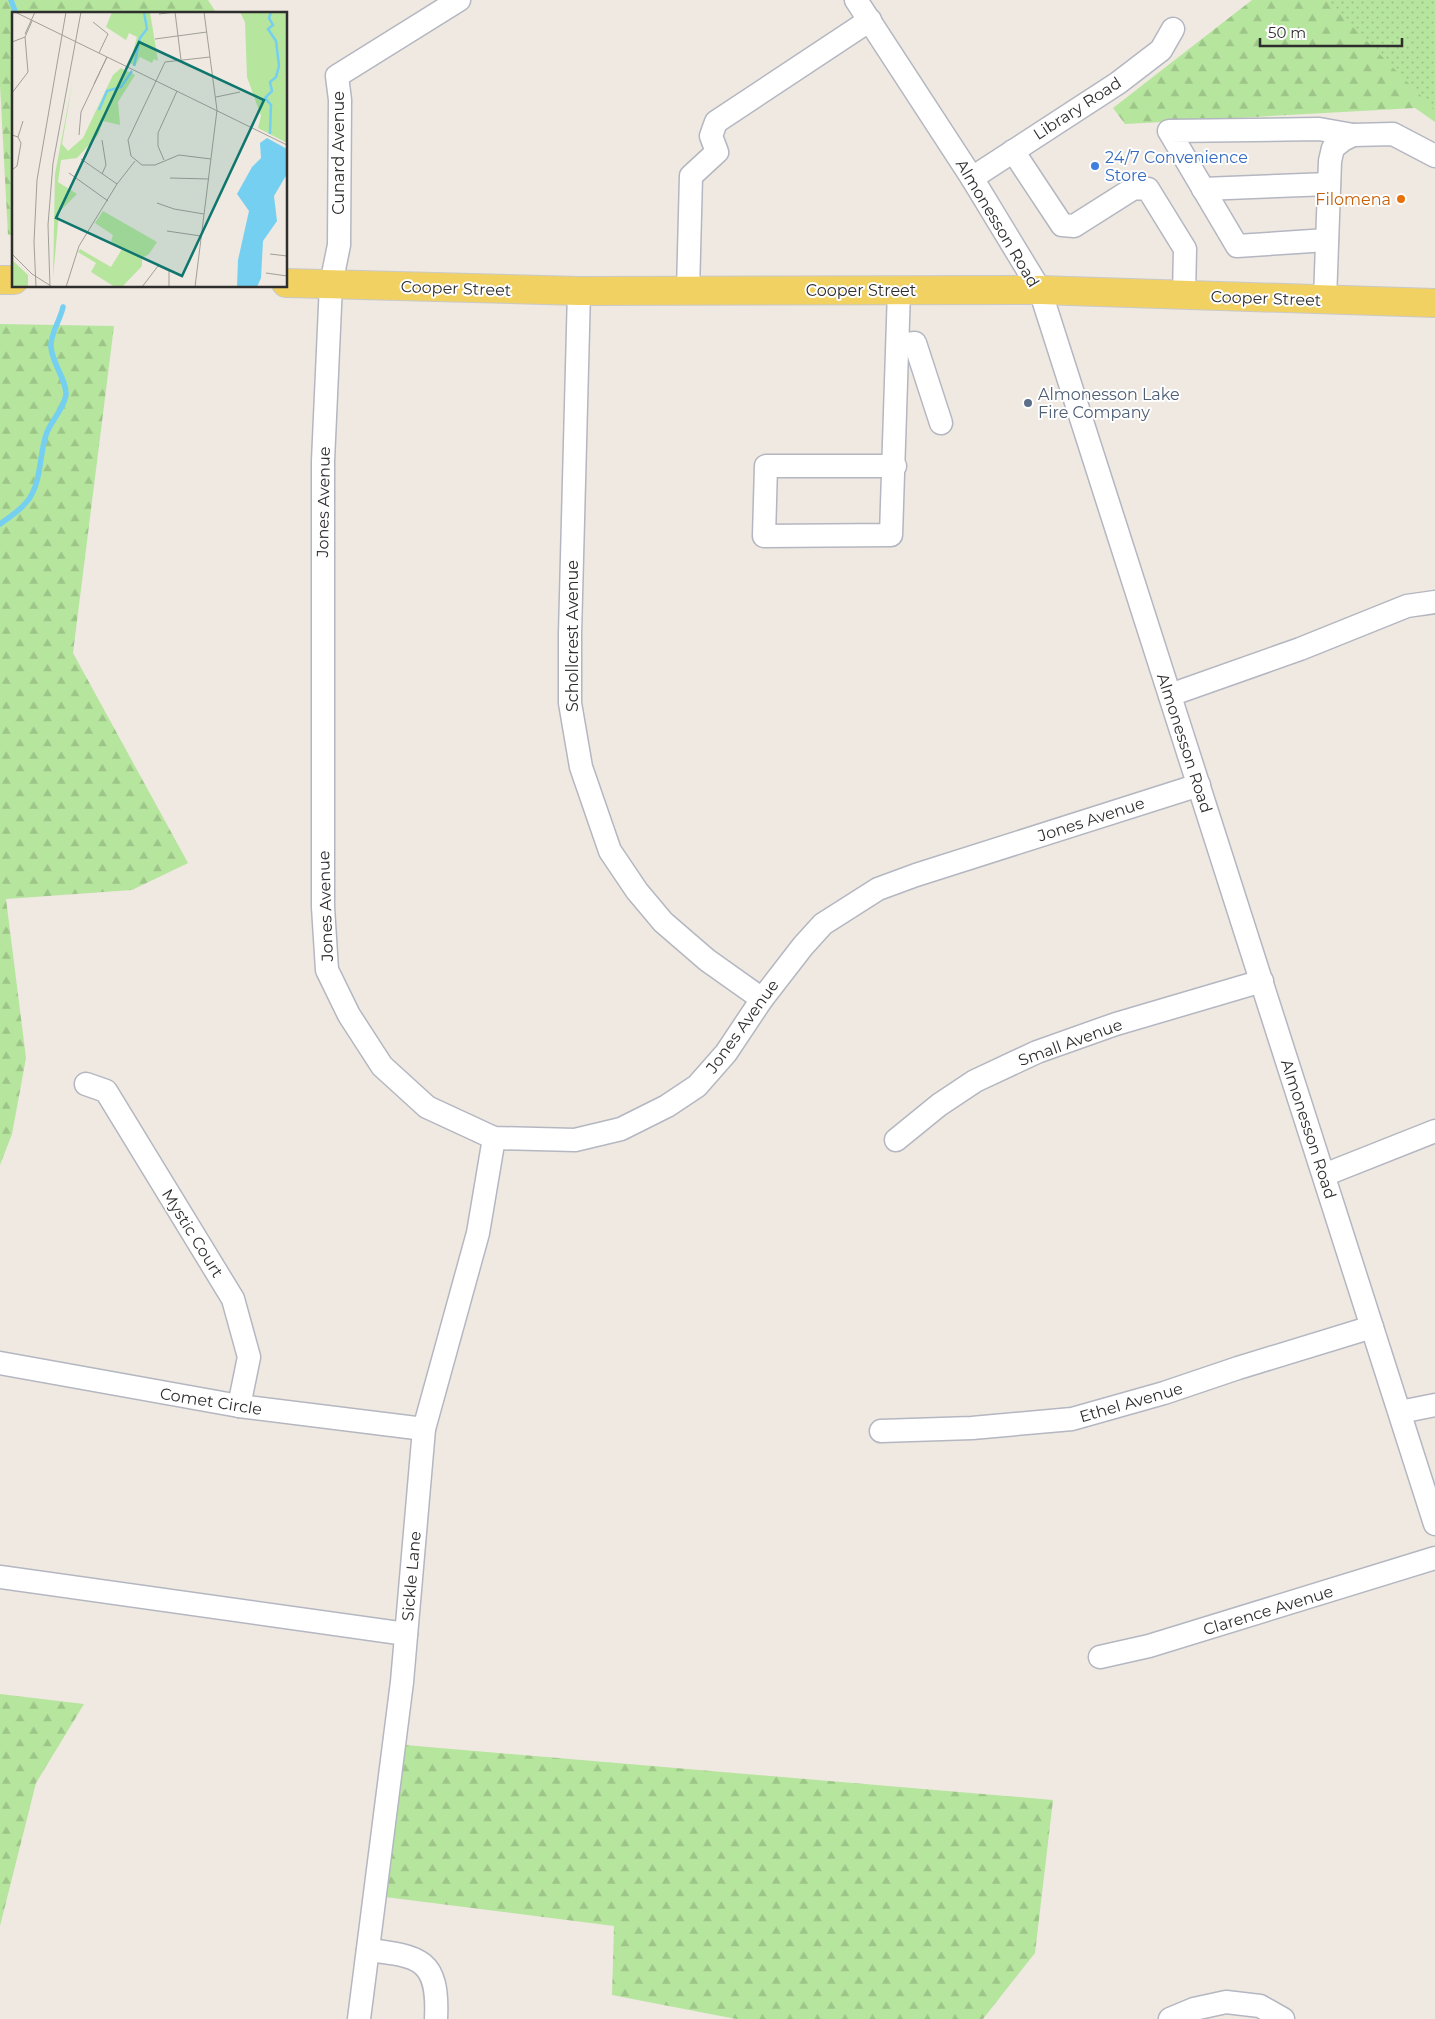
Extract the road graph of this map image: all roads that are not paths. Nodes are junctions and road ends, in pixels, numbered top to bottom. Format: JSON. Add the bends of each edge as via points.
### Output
{"nodes":[{"id":1,"x":459,"y":0,"type":"edge"},
{"id":2,"x":856,"y":0,"type":"edge"},
{"id":3,"x":870,"y":20,"type":"junction"},
{"id":4,"x":1173,"y":29,"type":"dead end"},
{"id":5,"x":1353,"y":135,"type":"junction"},
{"id":6,"x":1013,"y":151,"type":"junction"},
{"id":7,"x":1435,"y":156,"type":"edge"},
{"id":8,"x":972,"y":178,"type":"junction"},
{"id":9,"x":1329,"y":184,"type":"junction"},
{"id":10,"x":1203,"y":189,"type":"junction"},
{"id":11,"x":1327,"y":240,"type":"junction"},
{"id":12,"x":288,"y":284,"type":"edge"},
{"id":13,"x":331,"y":284,"type":"junction"},
{"id":14,"x":900,"y":290,"type":"junction"},
{"id":15,"x":1040,"y":290,"type":"junction"},
{"id":16,"x":579,"y":291,"type":"junction"},
{"id":17,"x":688,"y":291,"type":"junction"},
{"id":18,"x":1184,"y":295,"type":"junction"},
{"id":19,"x":1325,"y":300,"type":"junction"},
{"id":20,"x":1435,"y":304,"type":"edge"},
{"id":21,"x":898,"y":345,"type":"junction"},
{"id":22,"x":941,"y":423,"type":"dead end"},
{"id":23,"x":895,"y":466,"type":"junction"},
{"id":24,"x":1435,"y":602,"type":"edge"},
{"id":25,"x":1170,"y":695,"type":"junction"},
{"id":26,"x":1198,"y":785,"type":"junction"},
{"id":27,"x":1262,"y":981,"type":"junction"},
{"id":28,"x":762,"y":999,"type":"junction"},
{"id":29,"x":86,"y":1084,"type":"dead end"},
{"id":30,"x":1435,"y":1132,"type":"edge"},
{"id":31,"x":494,"y":1138,"type":"junction"},
{"id":32,"x":896,"y":1140,"type":"dead end"},
{"id":33,"x":1324,"y":1175,"type":"junction"},
{"id":34,"x":1372,"y":1327,"type":"junction"},
{"id":35,"x":0,"y":1363,"type":"edge"},
{"id":36,"x":1435,"y":1405,"type":"edge"},
{"id":37,"x":239,"y":1406,"type":"junction"},
{"id":38,"x":1400,"y":1412,"type":"junction"},
{"id":39,"x":424,"y":1429,"type":"junction"},
{"id":40,"x":881,"y":1431,"type":"dead end"},
{"id":41,"x":1435,"y":1524,"type":"edge"},
{"id":42,"x":1435,"y":1558,"type":"edge"},
{"id":43,"x":0,"y":1577,"type":"edge"},
{"id":44,"x":406,"y":1634,"type":"junction"},
{"id":45,"x":1100,"y":1657,"type":"dead end"},
{"id":46,"x":368,"y":1950,"type":"junction"},
{"id":47,"x":359,"y":2019,"type":"edge"},
{"id":48,"x":436,"y":2019,"type":"edge"},
{"id":49,"x":1170,"y":2019,"type":"edge"},
{"id":50,"x":1283,"y":2019,"type":"edge"}],
"edges":[{"from":1,"to":13,"type":"street","name":"Cunard Avenue","via":[[337,76],[340,100],[339,245]]},
{"from":2,"to":3,"type":"street","name":"Almonesson Road"},
{"from":3,"to":8,"type":"street","name":"Almonesson Road"},
{"from":3,"to":17,"type":"street","via":[[716,122],[711,136],[717,152],[691,176]]},
{"from":4,"to":6,"type":"street","name":"Library Road","via":[[1161,50],[1118,83]]},
{"from":5,"to":7,"type":"street","via":[[1393,134]]},
{"from":5,"to":9,"type":"street","via":[[1333,148]]},
{"from":5,"to":10,"type":"street","via":[[1319,129],[1169,131]]},
{"from":6,"to":8,"type":"street","name":"Library Road"},
{"from":6,"to":18,"type":"street","via":[[1062,225],[1074,226],[1134,188],[1148,189],[1184,249]]},
{"from":8,"to":15,"type":"street","name":"Almonesson Road"},
{"from":9,"to":10,"type":"street"},
{"from":9,"to":11,"type":"street"},
{"from":10,"to":11,"type":"street","via":[[1237,246]]},
{"from":11,"to":19,"type":"street"},
{"from":12,"to":13,"type":"main road","name":"Cooper Street"},
{"from":13,"to":16,"type":"main road","name":"Cooper Street"},
{"from":13,"to":31,"type":"street","name":"Jones Avenue","via":[[323,461],[323,907],[327,970],[349,1015],[382,1066],[427,1107]]},
{"from":14,"to":15,"type":"main road","name":"Cooper Street"},
{"from":14,"to":17,"type":"main road","name":"Cooper Street"},
{"from":14,"to":21,"type":"street"},
{"from":15,"to":18,"type":"main road","name":"Cooper Street"},
{"from":15,"to":25,"type":"street","name":"Almonesson Road"},
{"from":16,"to":17,"type":"main road","name":"Cooper Street"},
{"from":16,"to":28,"type":"street","name":"Schollcrest Avenue","via":[[570,703],[582,767],[610,850],[637,891],[663,922],[707,960]]},
{"from":18,"to":19,"type":"main road","name":"Cooper Street"},
{"from":19,"to":20,"type":"main road","name":"Cooper Street"},
{"from":21,"to":22,"type":"street","via":[[915,343]]},
{"from":21,"to":23,"type":"street"},
{"from":23,"to":23,"type":"street","via":[[891,535],[764,536],[766,466]]},
{"from":24,"to":25,"type":"street","via":[[1407,606],[1300,649]]},
{"from":25,"to":26,"type":"street","name":"Almonesson Road"},
{"from":26,"to":27,"type":"street","name":"Almonesson Road"},
{"from":26,"to":28,"type":"street","name":"Jones Avenue","via":[[878,890],[823,924]]},
{"from":27,"to":32,"type":"street","name":"Small Avenue","via":[[1116,1024],[1037,1052],[975,1081]]},
{"from":27,"to":33,"type":"street","name":"Almonesson Road"},
{"from":28,"to":31,"type":"street","name":"Jones Avenue","via":[[726,1053],[697,1086],[667,1106],[621,1129],[575,1140]]},
{"from":29,"to":37,"type":"street","name":"Mystic Court","via":[[106,1092],[234,1299],[249,1357]]},
{"from":30,"to":33,"type":"street"},
{"from":31,"to":39,"type":"street","name":"Sickle Lane","via":[[478,1233]]},
{"from":33,"to":34,"type":"street","name":"Almonesson Road"},
{"from":34,"to":38,"type":"street","name":"Almonesson Road"},
{"from":34,"to":40,"type":"street","name":"Ethel Avenue","via":[[1164,1394],[1072,1419],[972,1428]]},
{"from":35,"to":37,"type":"street","name":"Comet Circle"},
{"from":36,"to":38,"type":"street"},
{"from":37,"to":39,"type":"street","name":"Comet Circle"},
{"from":38,"to":41,"type":"street","name":"Almonesson Road"},
{"from":39,"to":44,"type":"street","name":"Sickle Lane"},
{"from":42,"to":45,"type":"street","name":"Clarence Avenue","via":[[1149,1646]]},
{"from":43,"to":44,"type":"street"},
{"from":44,"to":46,"type":"street","name":"Sickle Lane"},
{"from":46,"to":47,"type":"street","name":"Sickle Lane"},
{"from":46,"to":48,"type":"street","via":[[403,1954],[419,1960],[429,1971],[436,1987]]},
{"from":49,"to":50,"type":"street","via":[[1194,2009],[1226,2002],[1260,2006]]}]}
